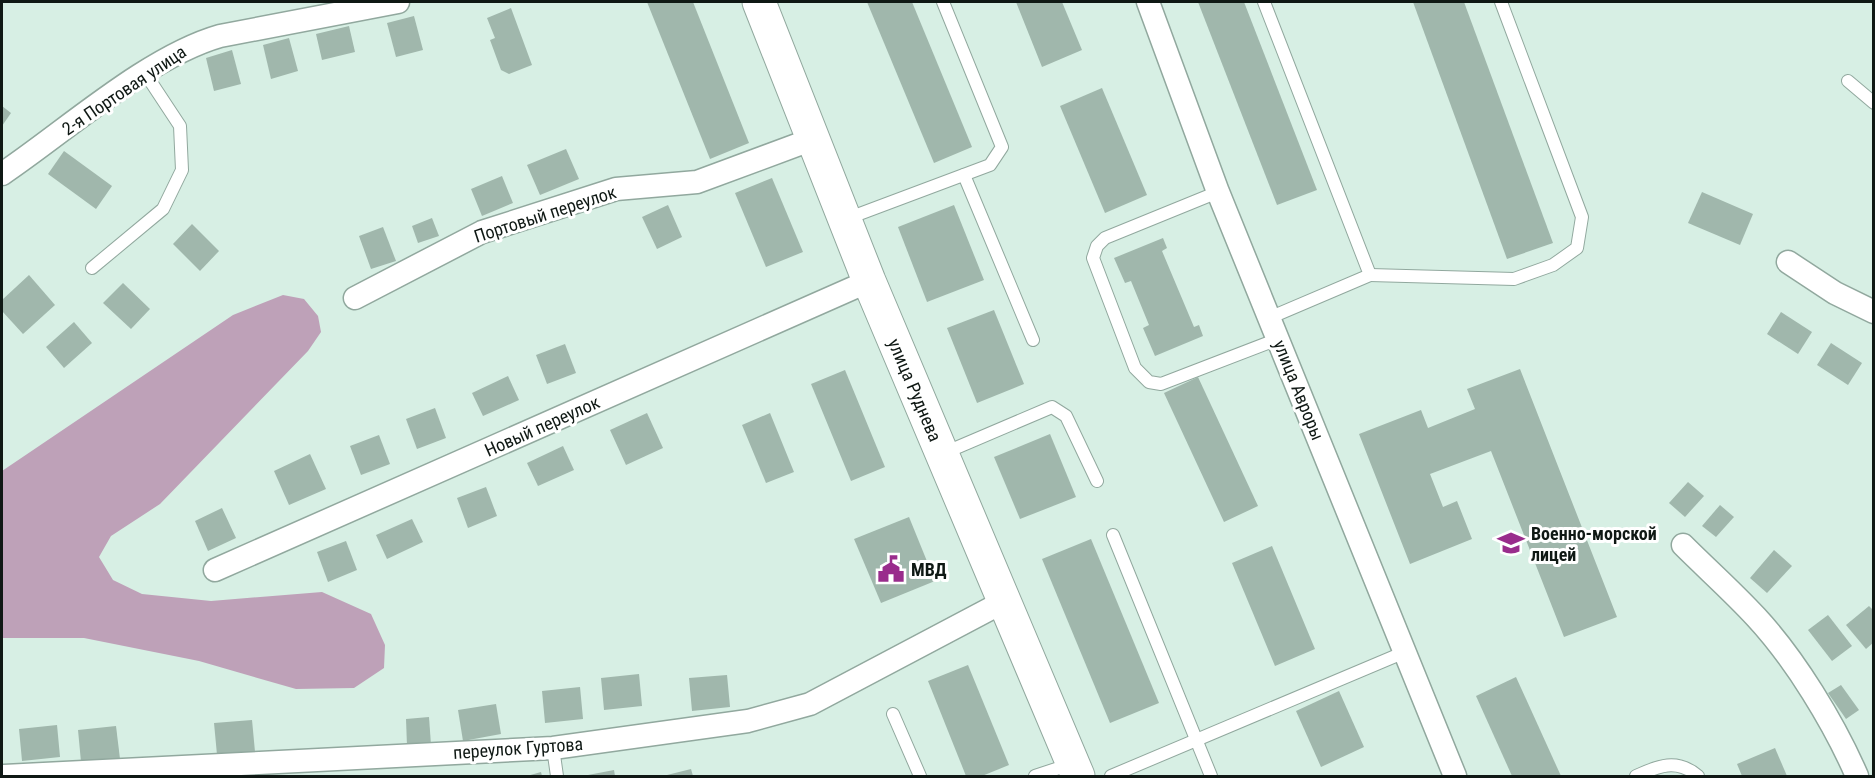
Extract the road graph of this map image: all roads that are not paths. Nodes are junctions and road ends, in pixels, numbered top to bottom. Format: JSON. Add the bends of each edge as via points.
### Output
{"nodes":[{"id":1,"x":398,"y":2,"type":"edge"},
{"id":2,"x":759,"y":2,"type":"edge"},
{"id":3,"x":943,"y":2,"type":"edge"},
{"id":4,"x":1148,"y":2,"type":"edge"},
{"id":5,"x":1264,"y":2,"type":"edge"},
{"id":6,"x":1501,"y":2,"type":"edge"},
{"id":7,"x":145,"y":73,"type":"junction"},
{"id":8,"x":1848,"y":81,"type":"dead end"},
{"id":9,"x":1874,"y":104,"type":"edge"},
{"id":10,"x":813,"y":139,"type":"junction"},
{"id":11,"x":2,"y":174,"type":"edge"},
{"id":12,"x":964,"y":175,"type":"junction"},
{"id":13,"x":1218,"y":192,"type":"junction"},
{"id":14,"x":844,"y":219,"type":"junction"},
{"id":15,"x":1788,"y":262,"type":"dead end"},
{"id":16,"x":92,"y":268,"type":"dead end"},
{"id":17,"x":1370,"y":275,"type":"junction"},
{"id":18,"x":869,"y":281,"type":"junction"},
{"id":19,"x":355,"y":298,"type":"dead end"},
{"id":20,"x":1874,"y":312,"type":"edge"},
{"id":21,"x":1274,"y":328,"type":"junction"},
{"id":22,"x":1032,"y":340,"type":"dead end"},
{"id":23,"x":942,"y":454,"type":"junction"},
{"id":24,"x":1097,"y":481,"type":"dead end"},
{"id":25,"x":1113,"y":535,"type":"dead end"},
{"id":26,"x":1683,"y":545,"type":"dead end"},
{"id":27,"x":216,"y":570,"type":"dead end"},
{"id":28,"x":1003,"y":602,"type":"junction"},
{"id":29,"x":1405,"y":652,"type":"junction"},
{"id":30,"x":893,"y":714,"type":"dead end"},
{"id":31,"x":1196,"y":739,"type":"junction"},
{"id":32,"x":553,"y":748,"type":"junction"},
{"id":33,"x":1075,"y":770,"type":"edge"},
{"id":34,"x":4,"y":777,"type":"edge"},
{"id":35,"x":557,"y":777,"type":"edge"},
{"id":36,"x":920,"y":777,"type":"edge"},
{"id":37,"x":1035,"y":777,"type":"edge"},
{"id":38,"x":1111,"y":777,"type":"edge"},
{"id":39,"x":1211,"y":777,"type":"edge"},
{"id":40,"x":1455,"y":777,"type":"edge"},
{"id":41,"x":1636,"y":777,"type":"edge"},
{"id":42,"x":1698,"y":777,"type":"edge"},
{"id":43,"x":1857,"y":777,"type":"edge"}],
"edges":[{"from":1,"to":7,"type":"street","name":"2-я Портовая улица","via":[[195,43]]},
{"from":2,"to":10,"type":"main road","name":"улица Руднева"},
{"from":3,"to":12,"type":"lane","via":[[1002,147],[990,165]]},
{"from":4,"to":13,"type":"street","name":"улица Авроры"},
{"from":5,"to":17,"type":"lane"},
{"from":6,"to":17,"type":"lane","via":[[1581,217],[1577,248],[1553,265],[1514,279]]},
{"from":7,"to":11,"type":"street","name":"2-я Портовая улица"},
{"from":7,"to":16,"type":"lane","via":[[180,126],[182,170],[163,209]]},
{"from":8,"to":9,"type":"lane"},
{"from":10,"to":14,"type":"main road","name":"улица Руднева"},
{"from":10,"to":19,"type":"street","name":"Портовый переулок","via":[[698,182],[616,189],[482,232]]},
{"from":12,"to":14,"type":"lane"},
{"from":12,"to":22,"type":"lane"},
{"from":13,"to":21,"type":"street","name":"улица Авроры"},
{"from":13,"to":21,"type":"lane","via":[[1105,238],[1097,246],[1094,258],[1135,368],[1149,382],[1161,384]]},
{"from":14,"to":18,"type":"main road","name":"улица Руднева"},
{"from":15,"to":20,"type":"street","via":[[1835,293]]},
{"from":17,"to":21,"type":"lane"},
{"from":18,"to":23,"type":"main road","name":"улица Руднева"},
{"from":18,"to":27,"type":"street","name":"Новый переулок"},
{"from":21,"to":29,"type":"street","name":"улица Авроры"},
{"from":23,"to":24,"type":"lane","via":[[1052,407],[1066,416]]},
{"from":23,"to":28,"type":"main road","name":"улица Руднева"},
{"from":25,"to":31,"type":"lane"},
{"from":26,"to":43,"type":"street","via":[[1757,618],[1789,659]]},
{"from":28,"to":32,"type":"street","name":"переулок Гуртова","via":[[810,704],[748,721]]},
{"from":28,"to":33,"type":"main road","name":"улица Руднева"},
{"from":29,"to":31,"type":"lane"},
{"from":29,"to":40,"type":"street","name":"улица Авроры"},
{"from":30,"to":36,"type":"lane"},
{"from":31,"to":38,"type":"lane"},
{"from":31,"to":39,"type":"lane"},
{"from":32,"to":34,"type":"street","name":"переулок Гуртова"},
{"from":32,"to":35,"type":"lane"},
{"from":33,"to":37,"type":"lane"},
{"from":41,"to":42,"type":"lane","via":[[1661,765],[1676,764]]}]}
